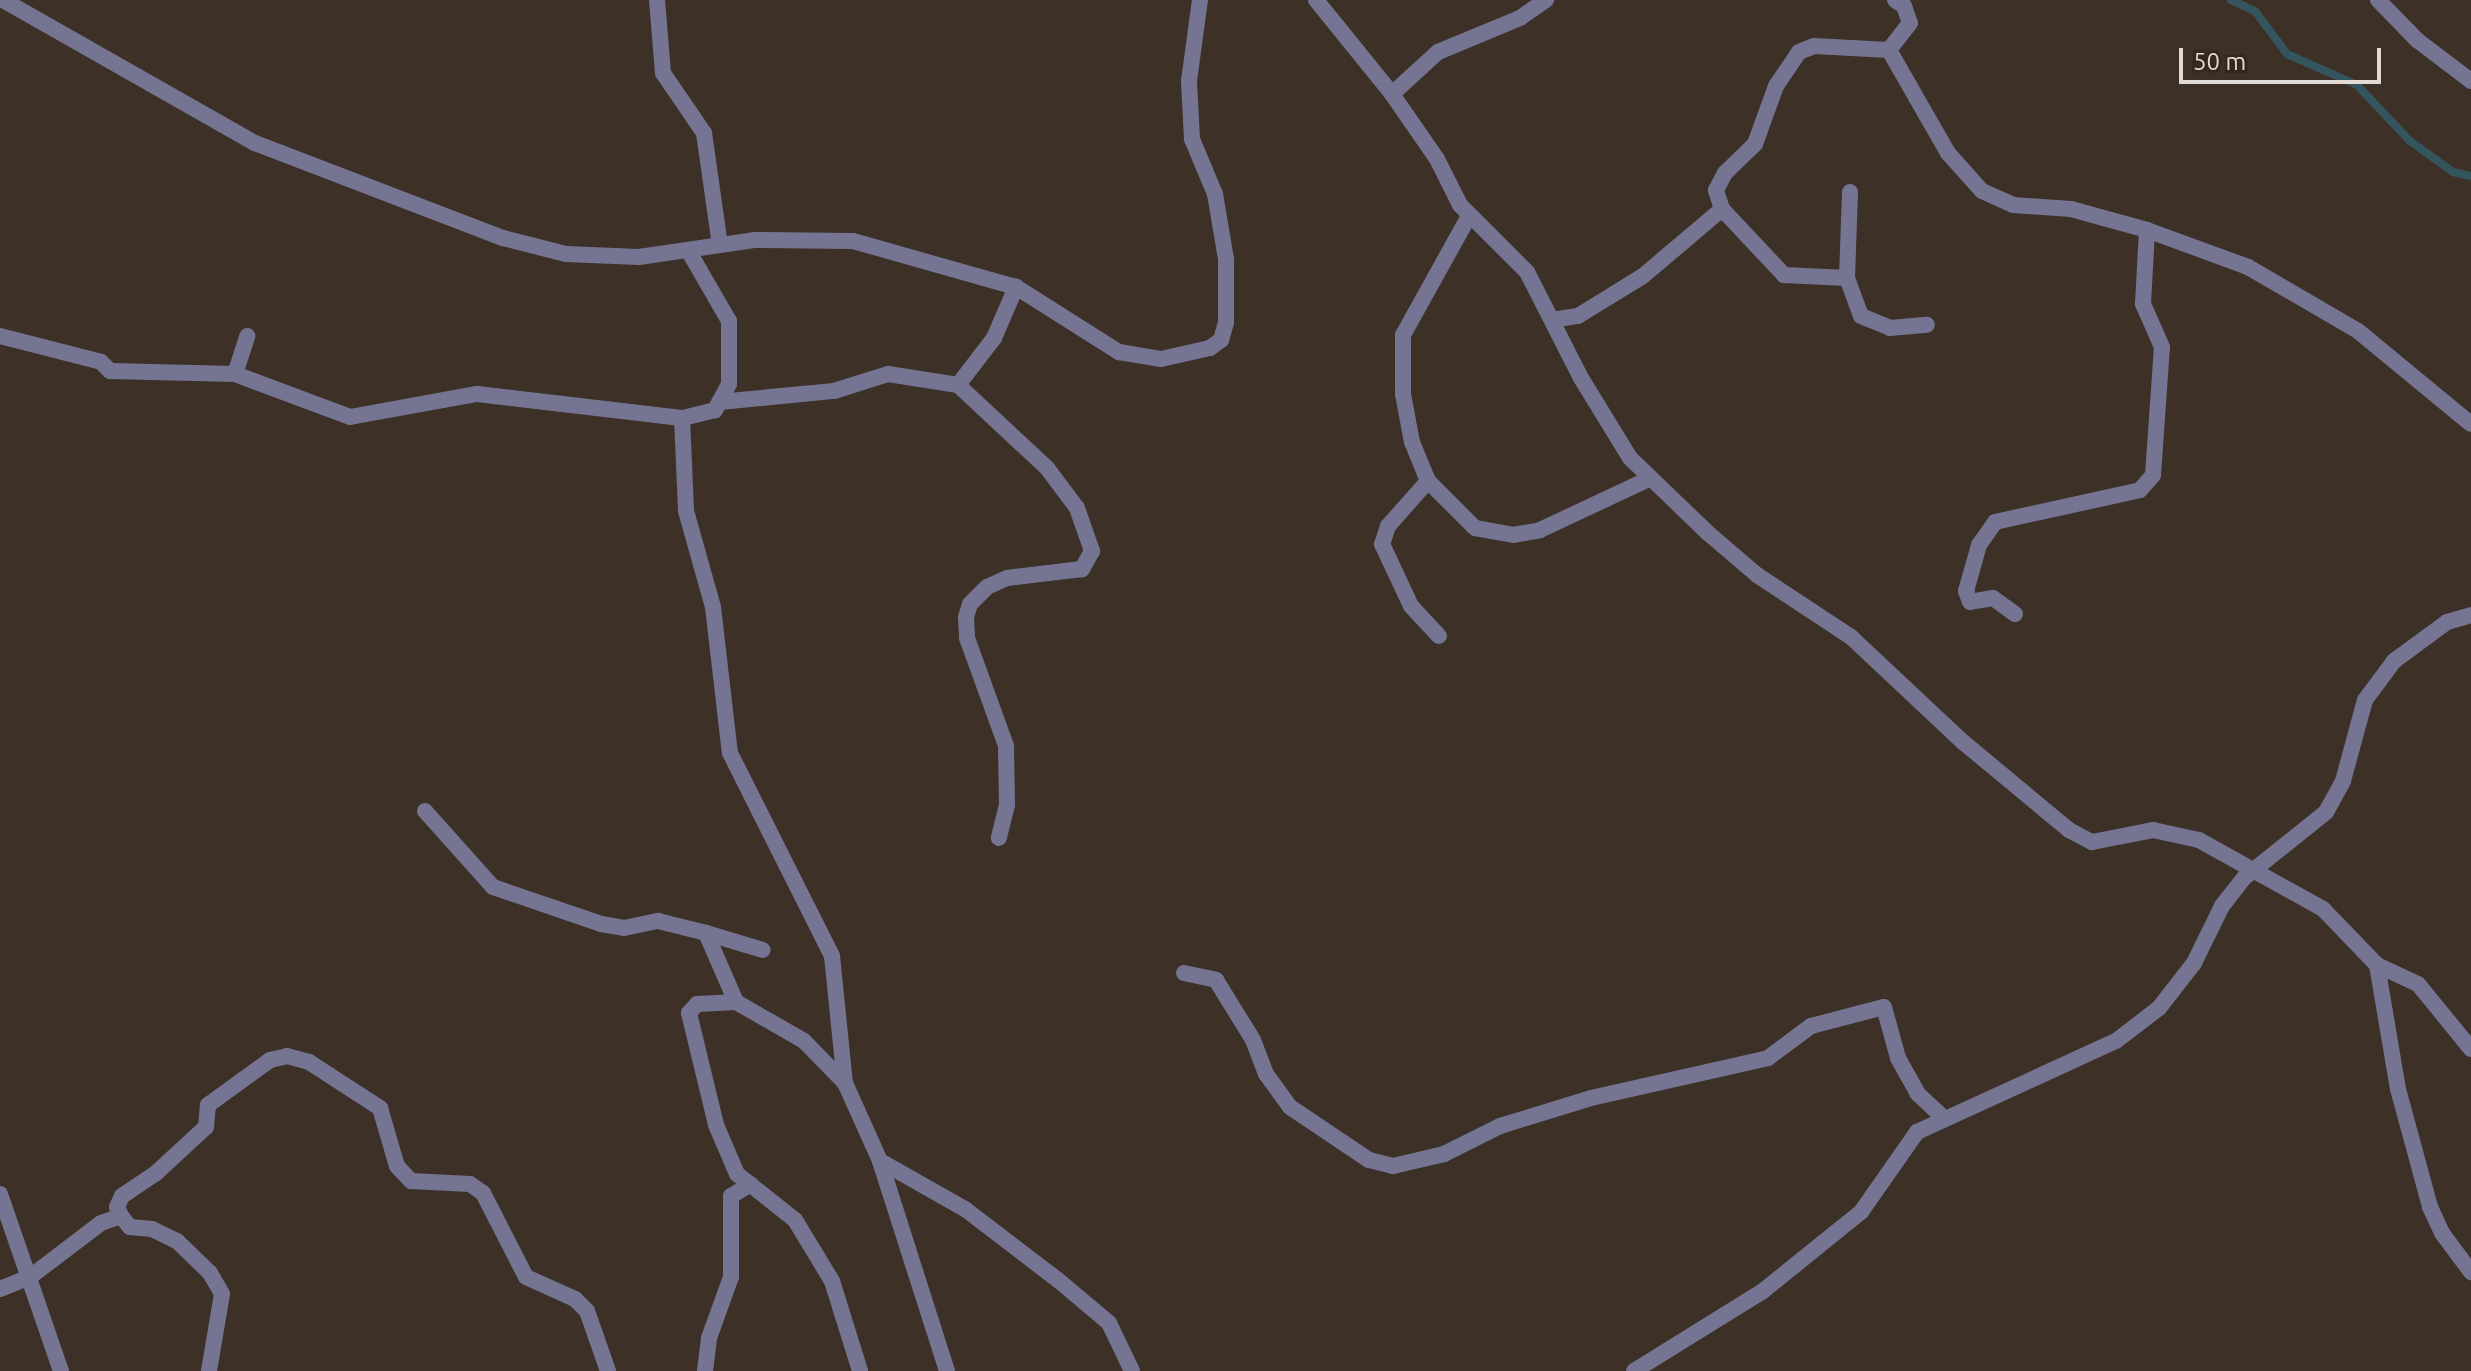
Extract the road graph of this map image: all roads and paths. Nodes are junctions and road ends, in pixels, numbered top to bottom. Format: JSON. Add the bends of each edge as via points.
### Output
{"nodes":[{"id":1,"x":3,"y":0,"type":"edge"},
{"id":2,"x":657,"y":0,"type":"edge"},
{"id":3,"x":1200,"y":0,"type":"edge"},
{"id":4,"x":1316,"y":0,"type":"edge"},
{"id":5,"x":1546,"y":0,"type":"edge"},
{"id":6,"x":1895,"y":0,"type":"edge"},
{"id":7,"x":2378,"y":0,"type":"edge"},
{"id":8,"x":1889,"y":50,"type":"junction"},
{"id":9,"x":2471,"y":81,"type":"edge"},
{"id":10,"x":1392,"y":94,"type":"junction"},
{"id":11,"x":1850,"y":192,"type":"dead end"},
{"id":12,"x":1722,"y":209,"type":"junction"},
{"id":13,"x":1469,"y":216,"type":"junction"},
{"id":14,"x":2147,"y":230,"type":"junction"},
{"id":15,"x":720,"y":245,"type":"junction"},
{"id":16,"x":688,"y":250,"type":"junction"},
{"id":17,"x":1847,"y":278,"type":"junction"},
{"id":18,"x":1016,"y":287,"type":"junction"},
{"id":19,"x":1552,"y":320,"type":"junction"},
{"id":20,"x":1927,"y":325,"type":"dead end"},
{"id":21,"x":0,"y":336,"type":"edge"},
{"id":22,"x":247,"y":336,"type":"dead end"},
{"id":23,"x":235,"y":374,"type":"junction"},
{"id":24,"x":958,"y":385,"type":"junction"},
{"id":25,"x":719,"y":402,"type":"junction"},
{"id":26,"x":682,"y":418,"type":"junction"},
{"id":27,"x":2471,"y":424,"type":"edge"},
{"id":28,"x":1649,"y":479,"type":"junction"},
{"id":29,"x":1428,"y":481,"type":"junction"},
{"id":30,"x":2015,"y":614,"type":"dead end"},
{"id":31,"x":2471,"y":615,"type":"edge"},
{"id":32,"x":1439,"y":636,"type":"dead end"},
{"id":33,"x":425,"y":811,"type":"dead end"},
{"id":34,"x":999,"y":838,"type":"dead end"},
{"id":35,"x":2251,"y":872,"type":"junction"},
{"id":36,"x":706,"y":933,"type":"junction"},
{"id":37,"x":763,"y":950,"type":"dead end"},
{"id":38,"x":2377,"y":965,"type":"junction"},
{"id":39,"x":1184,"y":973,"type":"dead end"},
{"id":40,"x":736,"y":1002,"type":"junction"},
{"id":41,"x":2471,"y":1049,"type":"edge"},
{"id":42,"x":845,"y":1083,"type":"junction"},
{"id":43,"x":1944,"y":1118,"type":"junction"},
{"id":44,"x":880,"y":1161,"type":"junction"},
{"id":45,"x":751,"y":1184,"type":"junction"},
{"id":46,"x":0,"y":1194,"type":"edge"},
{"id":47,"x":121,"y":1216,"type":"junction"},
{"id":48,"x":2471,"y":1272,"type":"edge"},
{"id":49,"x":30,"y":1277,"type":"junction"},
{"id":50,"x":0,"y":1289,"type":"edge"},
{"id":51,"x":61,"y":1371,"type":"edge"},
{"id":52,"x":209,"y":1371,"type":"edge"},
{"id":53,"x":608,"y":1371,"type":"edge"},
{"id":54,"x":705,"y":1371,"type":"edge"},
{"id":55,"x":860,"y":1371,"type":"edge"},
{"id":56,"x":947,"y":1371,"type":"edge"},
{"id":57,"x":1132,"y":1371,"type":"edge"},
{"id":58,"x":1634,"y":1371,"type":"edge"}],
"edges":[{"from":1,"to":16,"type":"street","via":[[255,143],[321,172],[503,238],[566,254],[639,257]]},
{"from":2,"to":15,"type":"street","via":[[663,73],[704,133]]},
{"from":3,"to":18,"type":"street","via":[[1189,81],[1192,139],[1215,194],[1226,259],[1228,306],[1221,340],[1186,356],[1140,359],[1119,352]]},
{"from":4,"to":10,"type":"street"},
{"from":5,"to":10,"type":"street","via":[[1520,18],[1438,52]]},
{"from":6,"to":8,"type":"street","via":[[1904,6],[1910,23]]},
{"from":7,"to":9,"type":"street","via":[[2417,40]]},
{"from":8,"to":12,"type":"street","via":[[1814,46],[1799,52],[1776,86],[1755,144],[1725,173],[1716,190]]},
{"from":8,"to":14,"type":"street","via":[[1948,153],[1982,191],[2013,205],[2071,209]]},
{"from":10,"to":13,"type":"street"},
{"from":11,"to":17,"type":"street"},
{"from":12,"to":17,"type":"street","via":[[1784,275]]},
{"from":12,"to":19,"type":"street","via":[[1643,276],[1578,316]]},
{"from":13,"to":19,"type":"street","via":[[1502,242],[1527,272]]},
{"from":13,"to":29,"type":"street","via":[[1403,335],[1403,394],[1412,442]]},
{"from":14,"to":27,"type":"street","via":[[2248,267],[2302,295],[2358,331]]},
{"from":14,"to":30,"type":"street","via":[[2143,304],[2162,347],[2153,475],[2140,490],[1995,522],[1979,545],[1966,591],[1970,602],[1993,598]]},
{"from":15,"to":16,"type":"street"},
{"from":15,"to":18,"type":"street","via":[[853,241]]},
{"from":16,"to":25,"type":"street","via":[[729,321],[729,384]]},
{"from":17,"to":20,"type":"street","via":[[1861,316],[1890,328]]},
{"from":18,"to":24,"type":"street","via":[[994,338]]},
{"from":19,"to":28,"type":"street","via":[[1630,458]]},
{"from":21,"to":23,"type":"street","via":[[101,362],[110,371]]},
{"from":22,"to":23,"type":"street"},
{"from":23,"to":26,"type":"street","via":[[350,417],[477,394]]},
{"from":24,"to":25,"type":"street","via":[[888,374],[834,391]]},
{"from":24,"to":34,"type":"street","via":[[1047,468],[1077,508],[1092,551],[1082,569],[1007,578],[970,604],[967,638],[1006,746],[1007,805]]},
{"from":25,"to":26,"type":"street","via":[[715,410]]},
{"from":26,"to":42,"type":"street","via":[[686,511],[713,607],[730,753],[832,956]]},
{"from":28,"to":29,"type":"street","via":[[1540,530],[1513,535],[1475,528]]},
{"from":28,"to":35,"type":"street","via":[[1757,575],[1851,637],[1963,742],[2069,830],[2092,842],[2153,830],[2173,832],[2199,840]]},
{"from":29,"to":32,"type":"street","via":[[1388,526],[1382,544],[1411,606]]},
{"from":31,"to":35,"type":"street","via":[[2447,622],[2394,661],[2365,700],[2343,781],[2326,812]]},
{"from":33,"to":36,"type":"street","via":[[493,887],[601,924],[624,928],[677,922]]},
{"from":35,"to":38,"type":"street","via":[[2323,909]]},
{"from":35,"to":43,"type":"street","via":[[2222,906],[2194,963],[2159,1008],[2116,1041]]},
{"from":36,"to":37,"type":"street"},
{"from":36,"to":40,"type":"street"},
{"from":38,"to":41,"type":"street","via":[[2418,984]]},
{"from":38,"to":48,"type":"street","via":[[2398,1089],[2430,1207]]},
{"from":39,"to":43,"type":"street","via":[[1216,980],[1253,1040],[1266,1074],[1290,1107],[1369,1160],[1393,1166],[1444,1154],[1500,1126],[1591,1098],[1768,1058],[1811,1026],[1884,1007],[1898,1058],[1918,1094]]},
{"from":40,"to":42,"type":"street","via":[[804,1041]]},
{"from":40,"to":45,"type":"street","via":[[697,1004],[689,1013],[690,1027],[726,1153]]},
{"from":42,"to":44,"type":"street"},
{"from":43,"to":58,"type":"street","via":[[1905,1144],[1861,1212],[1763,1291]]},
{"from":44,"to":56,"type":"street"},
{"from":44,"to":57,"type":"street","via":[[965,1209],[1058,1280],[1109,1323]]},
{"from":45,"to":54,"type":"street","via":[[731,1196],[731,1277],[709,1338]]},
{"from":45,"to":55,"type":"street","via":[[795,1220],[832,1281]]},
{"from":46,"to":49,"type":"street"},
{"from":47,"to":49,"type":"street","via":[[92,1229]]},
{"from":47,"to":52,"type":"street","via":[[130,1227],[152,1229],[177,1241],[210,1273],[222,1294],[216,1355]]},
{"from":47,"to":53,"type":"street","via":[[117,1207],[122,1196],[206,1127],[208,1105],[229,1087],[270,1060],[287,1056],[309,1062],[380,1108],[397,1166],[411,1181],[462,1183],[483,1193],[526,1277],[575,1299],[587,1311]]},
{"from":49,"to":50,"type":"street"},
{"from":49,"to":51,"type":"street"}]}
